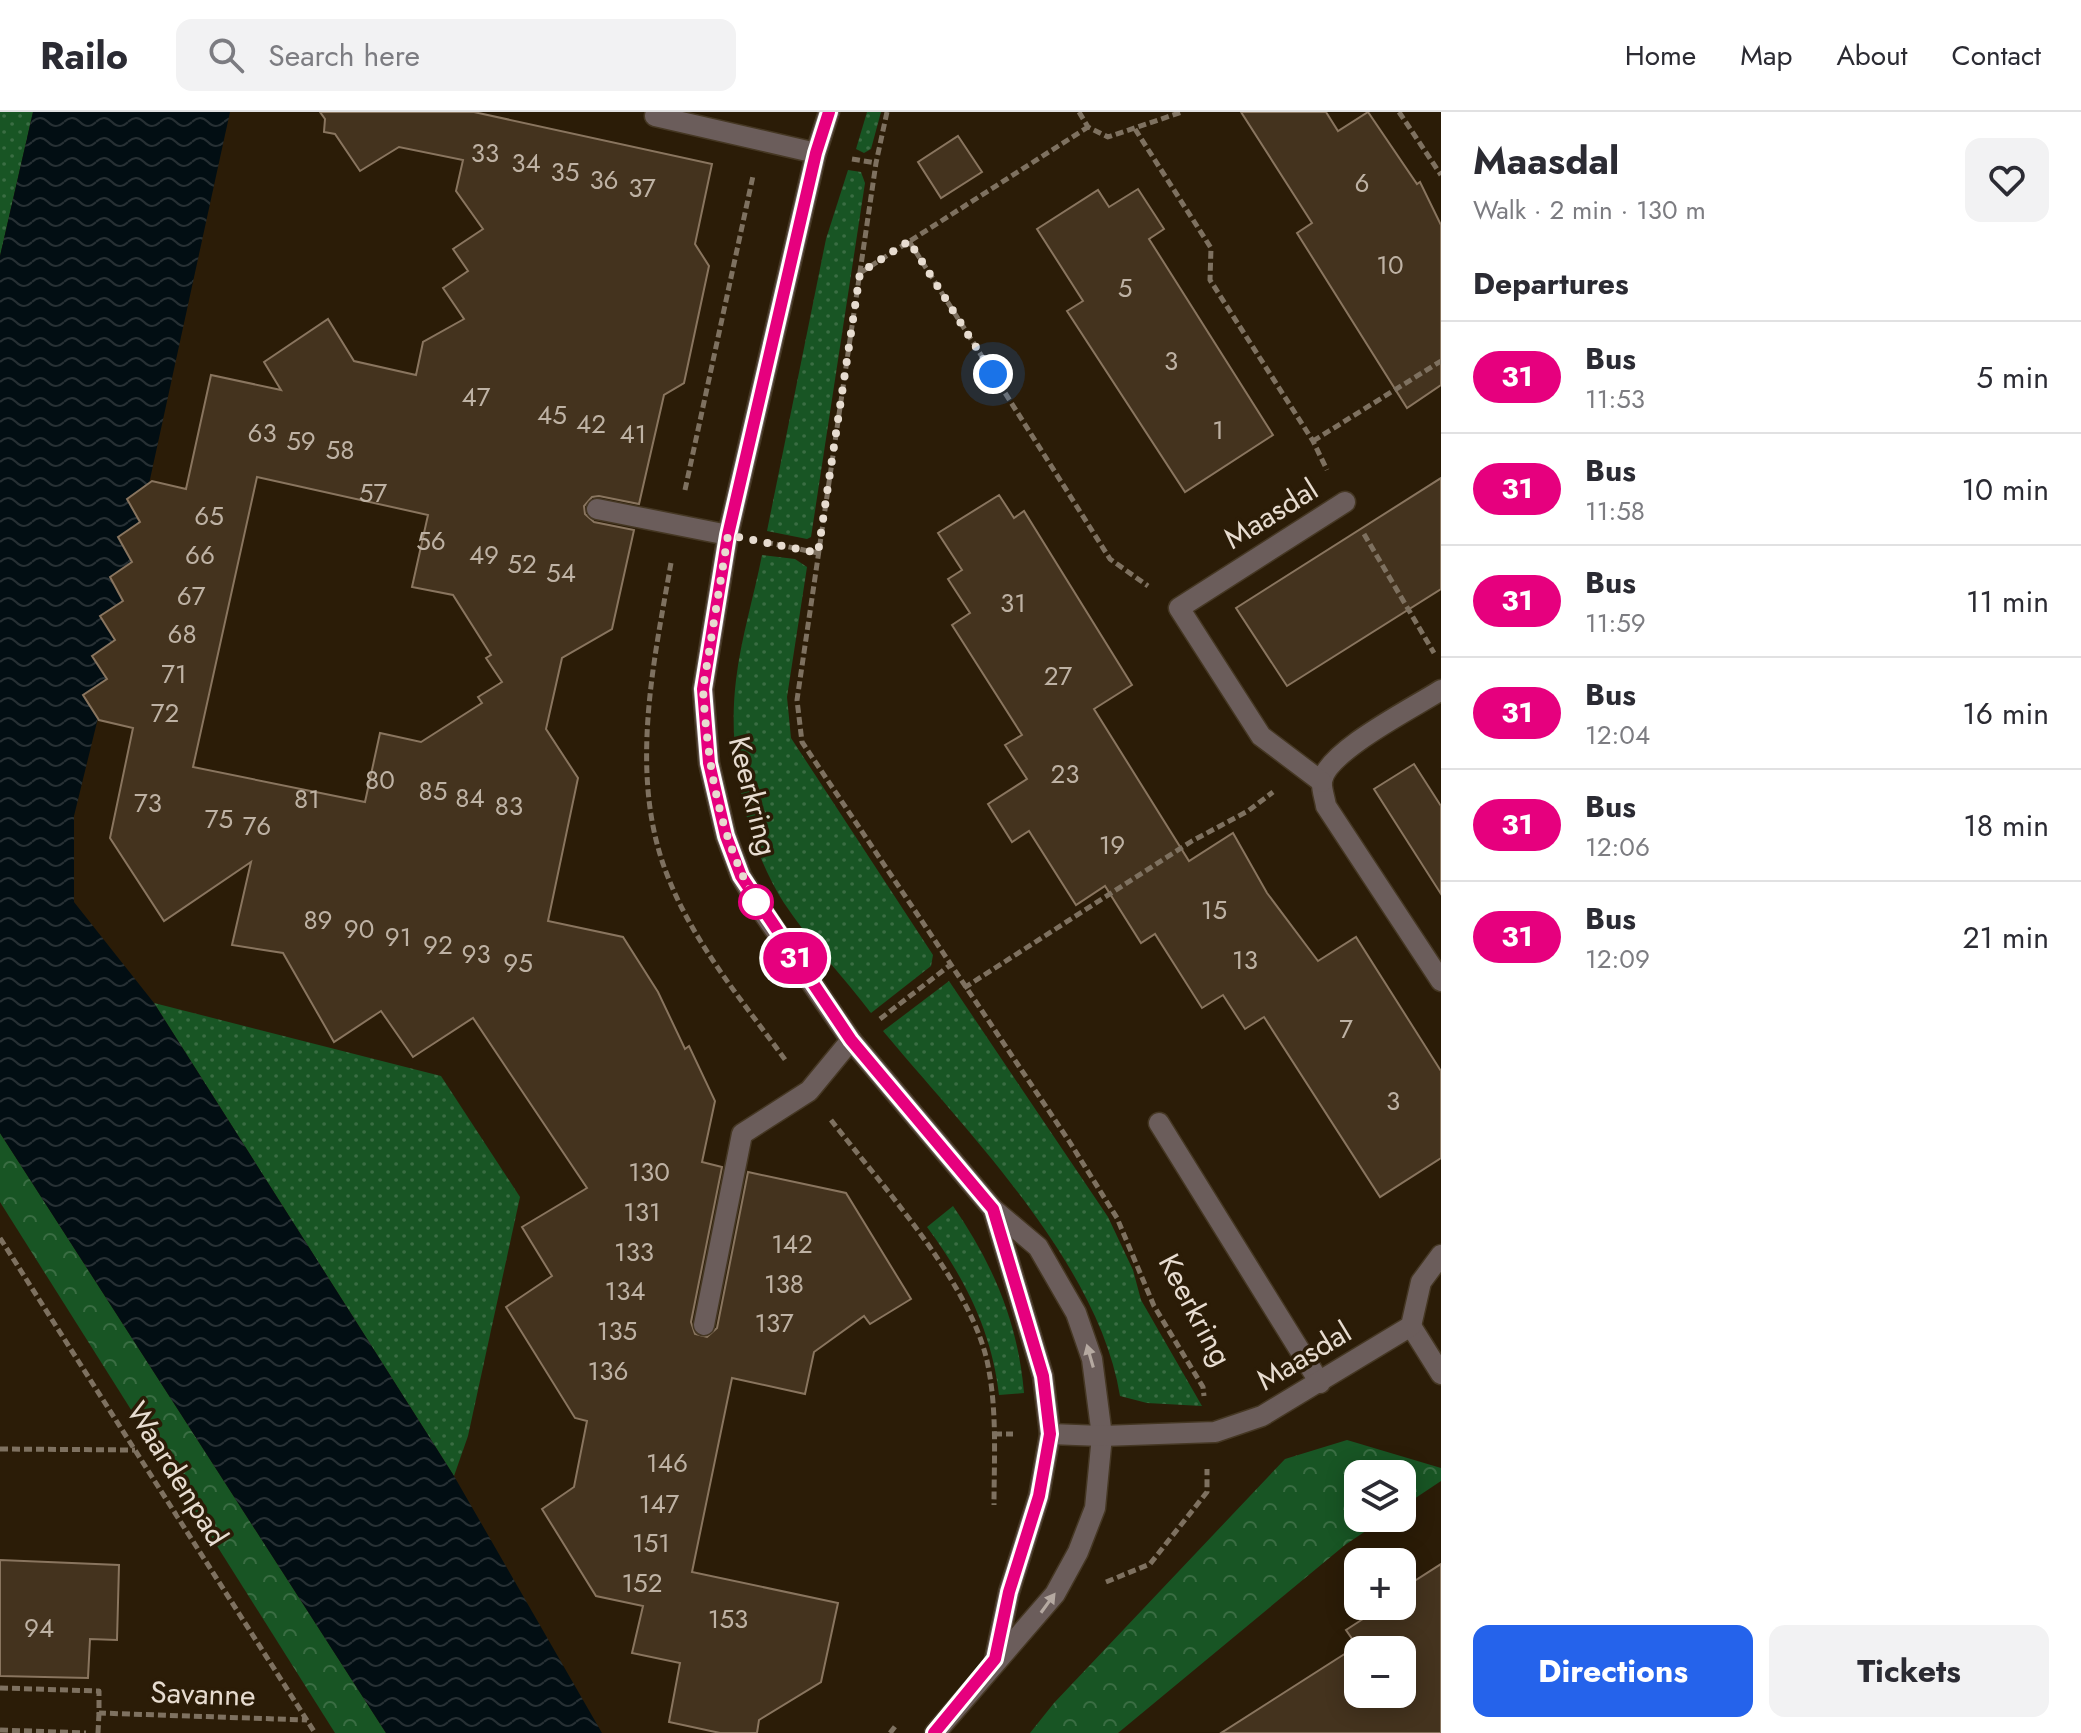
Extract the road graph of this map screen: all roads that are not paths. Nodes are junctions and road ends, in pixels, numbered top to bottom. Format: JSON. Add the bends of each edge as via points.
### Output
{"nodes":[{"id":1,"x":829,"y":112,"type":"edge"},
{"id":2,"x":655,"y":116,"type":"dead end"},
{"id":3,"x":816,"y":153,"type":"junction"},
{"id":4,"x":1345,"y":502,"type":"road end"},
{"id":5,"x":597,"y":509,"type":"dead end"},
{"id":6,"x":728,"y":535,"type":"junction"},
{"id":7,"x":1441,"y":690,"type":"edge"},
{"id":8,"x":1322,"y":782,"type":"junction"},
{"id":9,"x":1441,"y":981,"type":"edge"},
{"id":10,"x":851,"y":1040,"type":"junction"},
{"id":11,"x":1159,"y":1123,"type":"dead end"},
{"id":12,"x":993,"y":1209,"type":"junction"},
{"id":13,"x":1441,"y":1255,"type":"edge"},
{"id":14,"x":704,"y":1325,"type":"dead end"},
{"id":15,"x":1411,"y":1326,"type":"junction"},
{"id":16,"x":1441,"y":1374,"type":"edge"},
{"id":17,"x":1320,"y":1383,"type":"junction"},
{"id":18,"x":1050,"y":1434,"type":"junction"},
{"id":19,"x":1102,"y":1436,"type":"junction"},
{"id":20,"x":995,"y":1659,"type":"junction"},
{"id":21,"x":935,"y":1733,"type":"edge"}],
"edges":[{"from":1,"to":3,"type":"street","name":"Keerkring"},
{"from":2,"to":3,"type":"street"},
{"from":3,"to":6,"type":"street","name":"Keerkring"},
{"from":4,"to":8,"type":"street","name":"Maasdal","via":[[1179,608],[1261,736]]},
{"from":5,"to":6,"type":"street"},
{"from":6,"to":10,"type":"street","name":"Keerkring","via":[[703,689],[709,763],[722,821],[741,876]]},
{"from":7,"to":8,"type":"street","via":[[1347,750]]},
{"from":8,"to":9,"type":"street","via":[[1326,806]]},
{"from":10,"to":12,"type":"street","name":"Keerkring"},
{"from":10,"to":14,"type":"street","via":[[809,1091],[742,1134]]},
{"from":11,"to":17,"type":"street"},
{"from":12,"to":18,"type":"street","name":"Keerkring","via":[[1043,1376]]},
{"from":19,"to":12,"type":"street","name":"Keerkring","one_way":true,"via":[[1092,1359],[1076,1313],[1038,1247]]},
{"from":13,"to":15,"type":"street","via":[[1421,1282]]},
{"from":15,"to":16,"type":"street"},
{"from":15,"to":17,"type":"street","name":"Maasdal"},
{"from":17,"to":19,"type":"street","name":"Maasdal","via":[[1262,1416],[1209,1433]]},
{"from":18,"to":19,"type":"street","name":"Maasdal"},
{"from":18,"to":20,"type":"street","name":"Keerkring","via":[[1039,1496]]},
{"from":20,"to":19,"type":"street","name":"Keerkring","one_way":true,"via":[[1033,1623],[1078,1552],[1095,1508]]},
{"from":20,"to":21,"type":"street","name":"Keerkring"}]}
